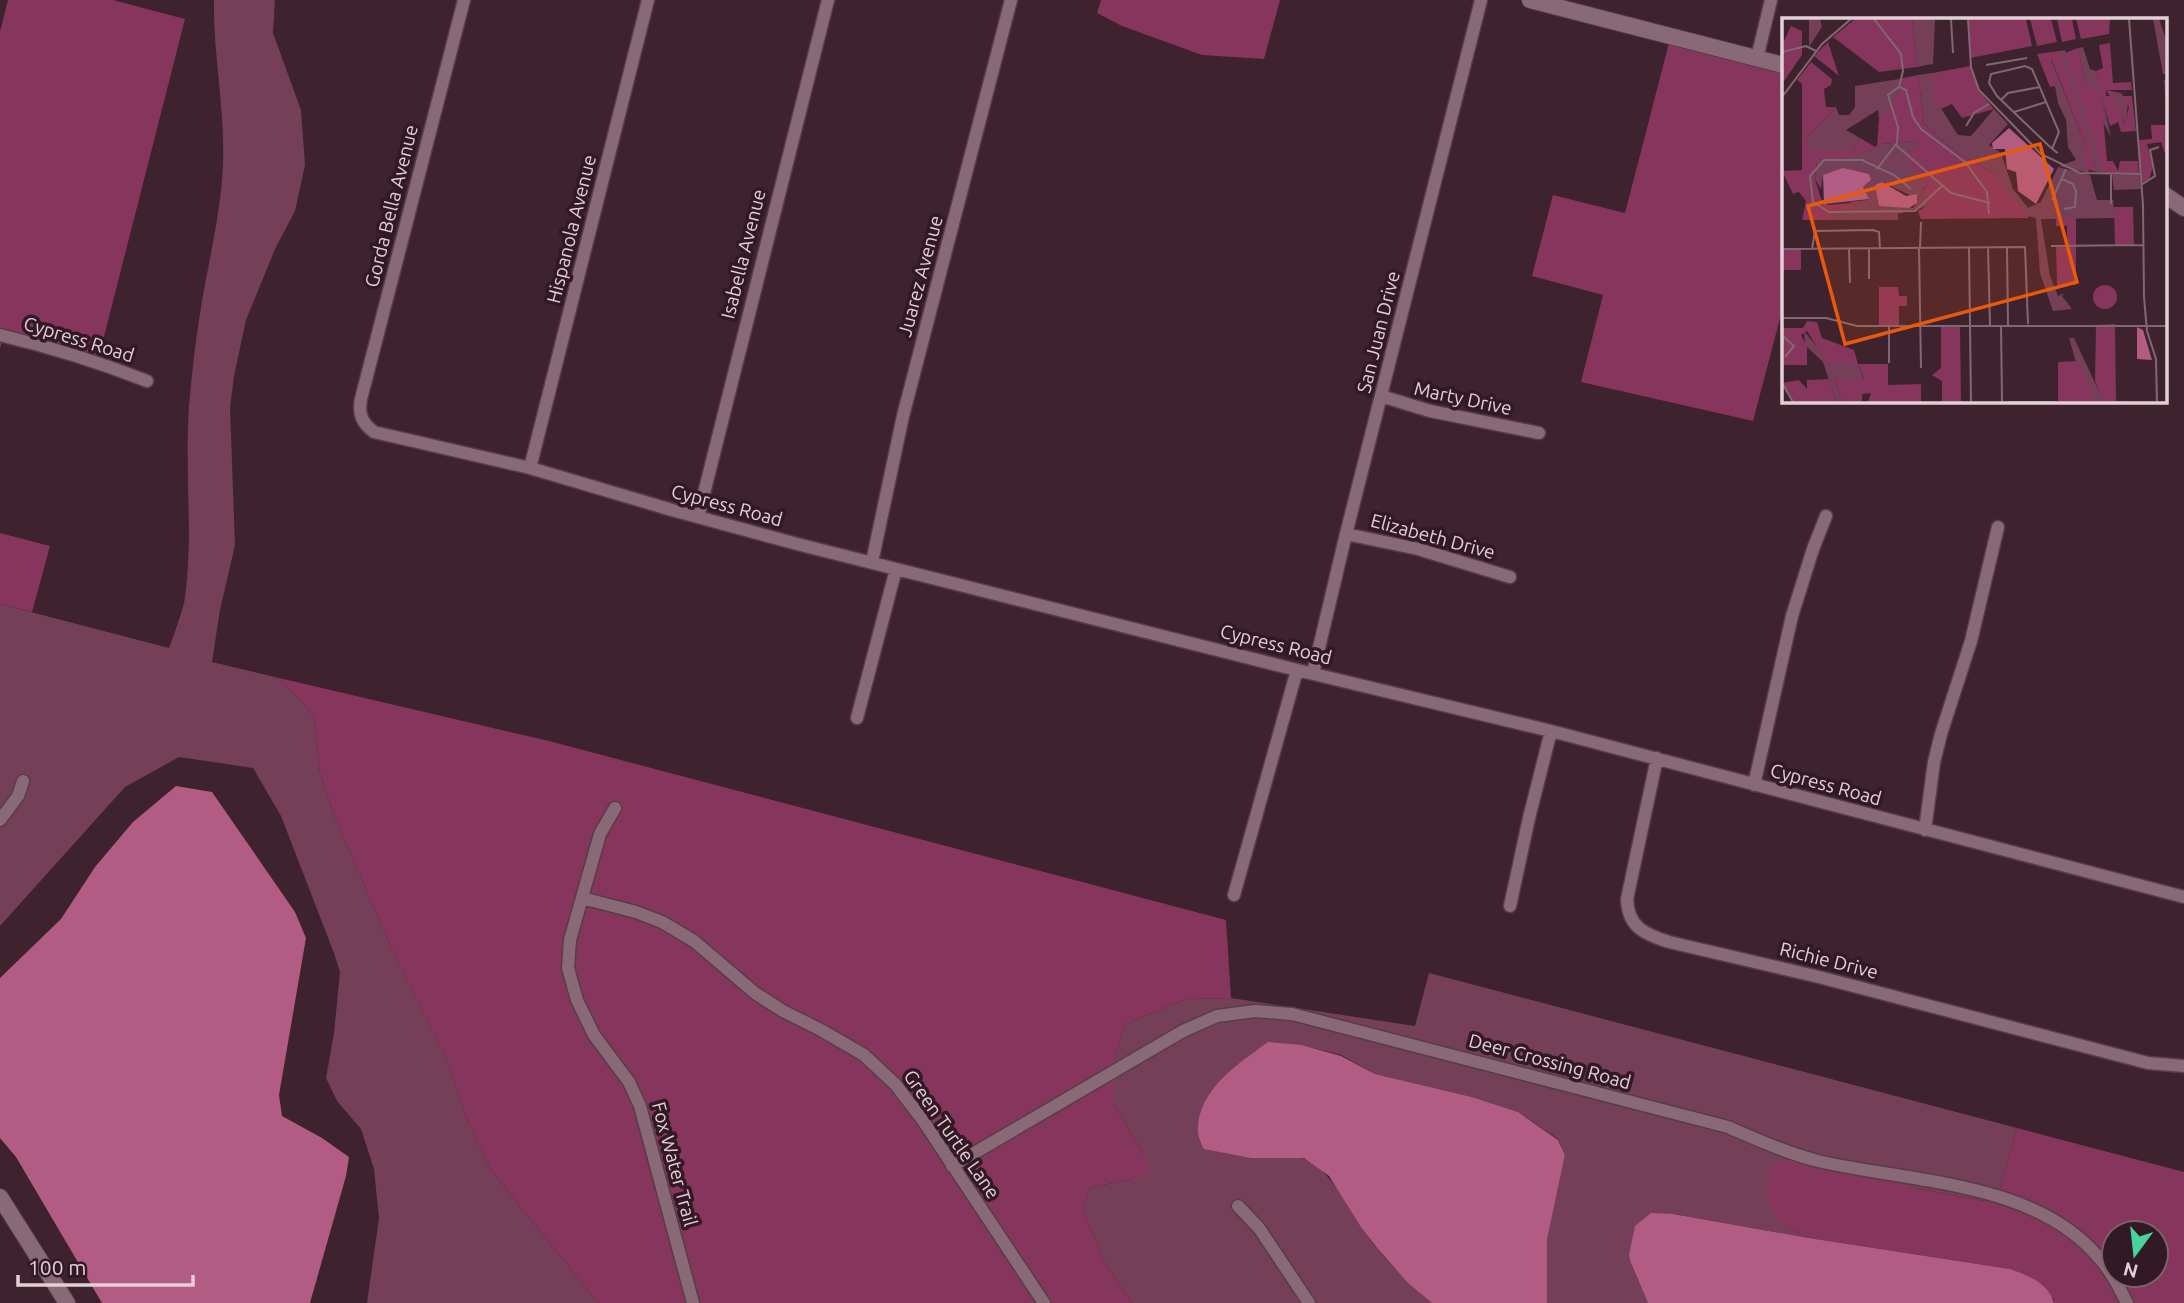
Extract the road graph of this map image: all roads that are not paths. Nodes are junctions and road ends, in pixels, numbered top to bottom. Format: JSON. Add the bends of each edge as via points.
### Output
{"nodes":[{"id":1,"x":464,"y":0,"type":"edge"},
{"id":2,"x":648,"y":0,"type":"edge"},
{"id":3,"x":828,"y":0,"type":"edge"},
{"id":4,"x":1011,"y":0,"type":"edge"},
{"id":5,"x":1481,"y":0,"type":"edge"},
{"id":6,"x":1530,"y":0,"type":"edge"},
{"id":7,"x":1771,"y":0,"type":"edge"},
{"id":8,"x":1757,"y":58,"type":"junction"},
{"id":9,"x":1782,"y":65,"type":"edge"},
{"id":10,"x":2166,"y":196,"type":"edge"},
{"id":11,"x":2184,"y":208,"type":"edge"},
{"id":12,"x":0,"y":335,"type":"edge"},
{"id":13,"x":147,"y":381,"type":"dead end"},
{"id":14,"x":1381,"y":396,"type":"junction"},
{"id":15,"x":363,"y":422,"type":"joint"},
{"id":16,"x":1539,"y":433,"type":"dead end"},
{"id":17,"x":530,"y":468,"type":"junction"},
{"id":18,"x":1826,"y":516,"type":"dead end"},
{"id":19,"x":698,"y":517,"type":"junction"},
{"id":20,"x":1998,"y":527,"type":"dead end"},
{"id":21,"x":1346,"y":534,"type":"junction"},
{"id":22,"x":872,"y":562,"type":"junction"},
{"id":23,"x":896,"y":569,"type":"junction"},
{"id":24,"x":1510,"y":577,"type":"dead end"},
{"id":25,"x":1297,"y":670,"type":"junction"},
{"id":26,"x":1313,"y":673,"type":"junction"},
{"id":27,"x":857,"y":718,"type":"dead end"},
{"id":28,"x":1551,"y":731,"type":"junction"},
{"id":29,"x":1657,"y":758,"type":"junction"},
{"id":30,"x":23,"y":781,"type":"dead end"},
{"id":31,"x":1754,"y":785,"type":"junction"},
{"id":32,"x":615,"y":808,"type":"dead end"},
{"id":33,"x":0,"y":820,"type":"edge"},
{"id":34,"x":1925,"y":830,"type":"junction"},
{"id":35,"x":1234,"y":895,"type":"dead end"},
{"id":36,"x":2184,"y":897,"type":"edge"},
{"id":37,"x":582,"y":898,"type":"junction"},
{"id":38,"x":1510,"y":906,"type":"dead end"},
{"id":39,"x":2184,"y":1066,"type":"edge"},
{"id":40,"x":953,"y":1166,"type":"junction"},
{"id":41,"x":0,"y":1197,"type":"edge"},
{"id":42,"x":1237,"y":1206,"type":"dead end"},
{"id":43,"x":66,"y":1303,"type":"edge"},
{"id":44,"x":693,"y":1303,"type":"edge"},
{"id":45,"x":1044,"y":1303,"type":"edge"},
{"id":46,"x":1309,"y":1303,"type":"edge"},
{"id":47,"x":2127,"y":1303,"type":"edge"}],
"edges":[{"from":1,"to":15,"type":"street","name":"Gorda Bella Avenue","via":[[361,399]]},
{"from":2,"to":17,"type":"street","name":"Hispanola Avenue"},
{"from":3,"to":19,"type":"street","name":"Isabella Avenue"},
{"from":4,"to":22,"type":"street","name":"Juarez Avenue","via":[[903,416]]},
{"from":5,"to":14,"type":"street","name":"San Juan Drive"},
{"from":6,"to":8,"type":"street"},
{"from":7,"to":8,"type":"street"},
{"from":8,"to":9,"type":"street"},
{"from":10,"to":11,"type":"street"},
{"from":12,"to":13,"type":"street","name":"Cypress Road","via":[[70,353]]},
{"from":14,"to":16,"type":"street","name":"Marty Drive"},
{"from":14,"to":21,"type":"street","name":"San Juan Drive"},
{"from":15,"to":17,"type":"street","name":"Cypress Road","via":[[382,435]]},
{"from":17,"to":19,"type":"street","name":"Cypress Road"},
{"from":18,"to":31,"type":"street","via":[[1791,616]]},
{"from":19,"to":22,"type":"street","name":"Cypress Road"},
{"from":20,"to":34,"type":"street","via":[[1971,641],[1934,762]]},
{"from":21,"to":24,"type":"street","name":"Elizabeth Drive","via":[[1418,549]]},
{"from":21,"to":26,"type":"street","name":"San Juan Drive"},
{"from":22,"to":23,"type":"street","name":"Cypress Road"},
{"from":23,"to":25,"type":"street","name":"Cypress Road"},
{"from":23,"to":27,"type":"street"},
{"from":25,"to":26,"type":"street","name":"Cypress Road"},
{"from":25,"to":35,"type":"street"},
{"from":26,"to":28,"type":"street","name":"Cypress Road"},
{"from":28,"to":29,"type":"street","name":"Cypress Road"},
{"from":28,"to":38,"type":"street"},
{"from":29,"to":31,"type":"street","name":"Cypress Road"},
{"from":29,"to":39,"type":"street","name":"Richie Drive","via":[[1627,899],[1630,918],[1646,933],[2148,1063]]},
{"from":30,"to":33,"type":"street"},
{"from":31,"to":34,"type":"street","name":"Cypress Road"},
{"from":32,"to":37,"type":"street","name":"Fox Water Trail","via":[[600,834]]},
{"from":34,"to":36,"type":"street","name":"Cypress Road"},
{"from":37,"to":40,"type":"street","name":"Green Turtle Lane","via":[[662,922],[694,941],[773,1005],[864,1055],[895,1084]]},
{"from":37,"to":44,"type":"street","name":"Fox Water Trail","via":[[570,940],[568,968],[594,1035],[629,1082],[640,1106]]},
{"from":40,"to":45,"type":"street","name":"Green Turtle Lane"},
{"from":40,"to":47,"type":"street","name":"Deer Crossing Road","via":[[1183,1031],[1217,1016],[1255,1011],[1292,1014],[1728,1127],[1819,1161],[2019,1202],[2081,1240],[2099,1257]]},
{"from":41,"to":43,"type":"street"},
{"from":42,"to":46,"type":"street","via":[[1259,1228]]}]}
